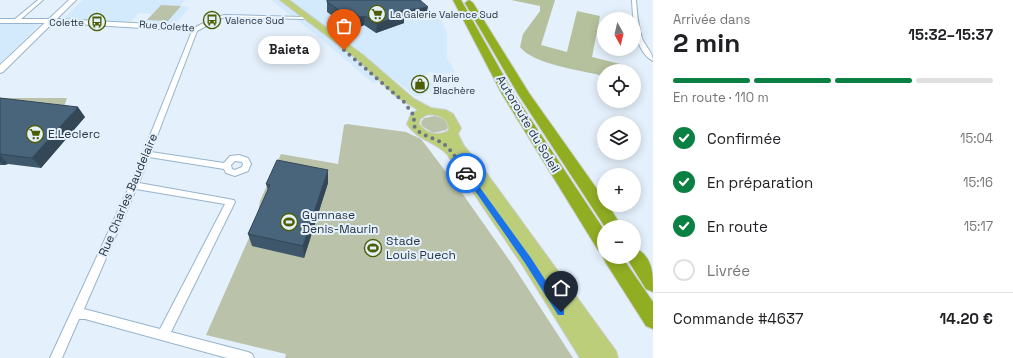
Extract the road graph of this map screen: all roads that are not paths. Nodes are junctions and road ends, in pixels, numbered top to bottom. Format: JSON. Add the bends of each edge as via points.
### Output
{"nodes":[{"id":1,"x":41,"y":0,"type":"edge"},
{"id":2,"x":73,"y":0,"type":"edge"},
{"id":3,"x":279,"y":0,"type":"edge"},
{"id":4,"x":284,"y":0,"type":"edge"},
{"id":5,"x":456,"y":0,"type":"edge"},
{"id":6,"x":468,"y":0,"type":"edge"},
{"id":7,"x":634,"y":0,"type":"edge"},
{"id":8,"x":299,"y":15,"type":"junction"},
{"id":9,"x":281,"y":17,"type":"junction"},
{"id":10,"x":51,"y":20,"type":"junction"},
{"id":11,"x":0,"y":21,"type":"edge"},
{"id":12,"x":16,"y":21,"type":"junction"},
{"id":13,"x":195,"y":30,"type":"junction"},
{"id":14,"x":653,"y":59,"type":"edge"},
{"id":15,"x":0,"y":70,"type":"edge"},
{"id":16,"x":429,"y":111,"type":"junction"},
{"id":17,"x":415,"y":117,"type":"junction"},
{"id":18,"x":452,"y":134,"type":"junction"},
{"id":19,"x":431,"y":138,"type":"junction"},
{"id":20,"x":146,"y":154,"type":"junction"},
{"id":21,"x":226,"y":166,"type":"dead end"},
{"id":22,"x":134,"y":184,"type":"junction"},
{"id":23,"x":609,"y":220,"type":"edge"},
{"id":24,"x":597,"y":234,"type":"edge"},
{"id":25,"x":617,"y":264,"type":"edge"},
{"id":26,"x":640,"y":264,"type":"edge"},
{"id":27,"x":653,"y":283,"type":"edge"},
{"id":28,"x":76,"y":314,"type":"junction"},
{"id":29,"x":653,"y":319,"type":"edge"},
{"id":30,"x":163,"y":335,"type":"junction"},
{"id":31,"x":56,"y":358,"type":"edge"},
{"id":32,"x":248,"y":358,"type":"edge"},
{"id":33,"x":591,"y":358,"type":"edge"},
{"id":34,"x":609,"y":358,"type":"edge"}],
"edges":[{"from":1,"to":12,"type":"street"},
{"from":2,"to":10,"type":"main road"},
{"from":3,"to":8,"type":"main road"},
{"from":4,"to":16,"type":"main road","via":[[358,56],[408,100]]},
{"from":5,"to":24,"type":"highway","name":"Autoroute du Soleil","via":[[508,94]]},
{"from":6,"to":23,"type":"highway","name":"Autoroute du Soleil","via":[[524,94]]},
{"from":7,"to":14,"type":"street","via":[[637,34],[641,44]]},
{"from":8,"to":9,"type":"street","name":"Rue Colette"},
{"from":8,"to":9,"type":"street"},
{"from":8,"to":17,"type":"main road","via":[[364,66],[404,102]]},
{"from":9,"to":13,"type":"street","name":"Rue Colette","via":[[225,16]]},
{"from":10,"to":12,"type":"street","name":"Rue Colette"},
{"from":10,"to":13,"type":"street","name":"Rue Colette","via":[[138,24]]},
{"from":10,"to":15,"type":"main road"},
{"from":11,"to":12,"type":"street","name":"Rue Colette"},
{"from":13,"to":20,"type":"street","name":"Rue Charles Baudelaire"},
{"from":16,"to":17,"type":"main road"},
{"from":16,"to":18,"type":"main road","via":[[442,113],[450,118],[455,124]]},
{"from":17,"to":19,"type":"main road","via":[[415,128]]},
{"from":18,"to":19,"type":"main road","via":[[443,138]]},
{"from":18,"to":34,"type":"main road","via":[[459,148]]},
{"from":19,"to":33,"type":"main road","via":[[451,151],[528,260]]},
{"from":20,"to":21,"type":"street"},
{"from":20,"to":22,"type":"street","name":"Rue Charles Baudelaire"},
{"from":22,"to":28,"type":"street","name":"Rue Charles Baudelaire"},
{"from":22,"to":30,"type":"street","via":[[231,202]]},
{"from":25,"to":29,"type":"highway"},
{"from":26,"to":27,"type":"highway"},
{"from":28,"to":30,"type":"street","via":[[86,314]]},
{"from":28,"to":31,"type":"street","name":"Rue Charles Baudelaire"},
{"from":30,"to":32,"type":"street"}]}
